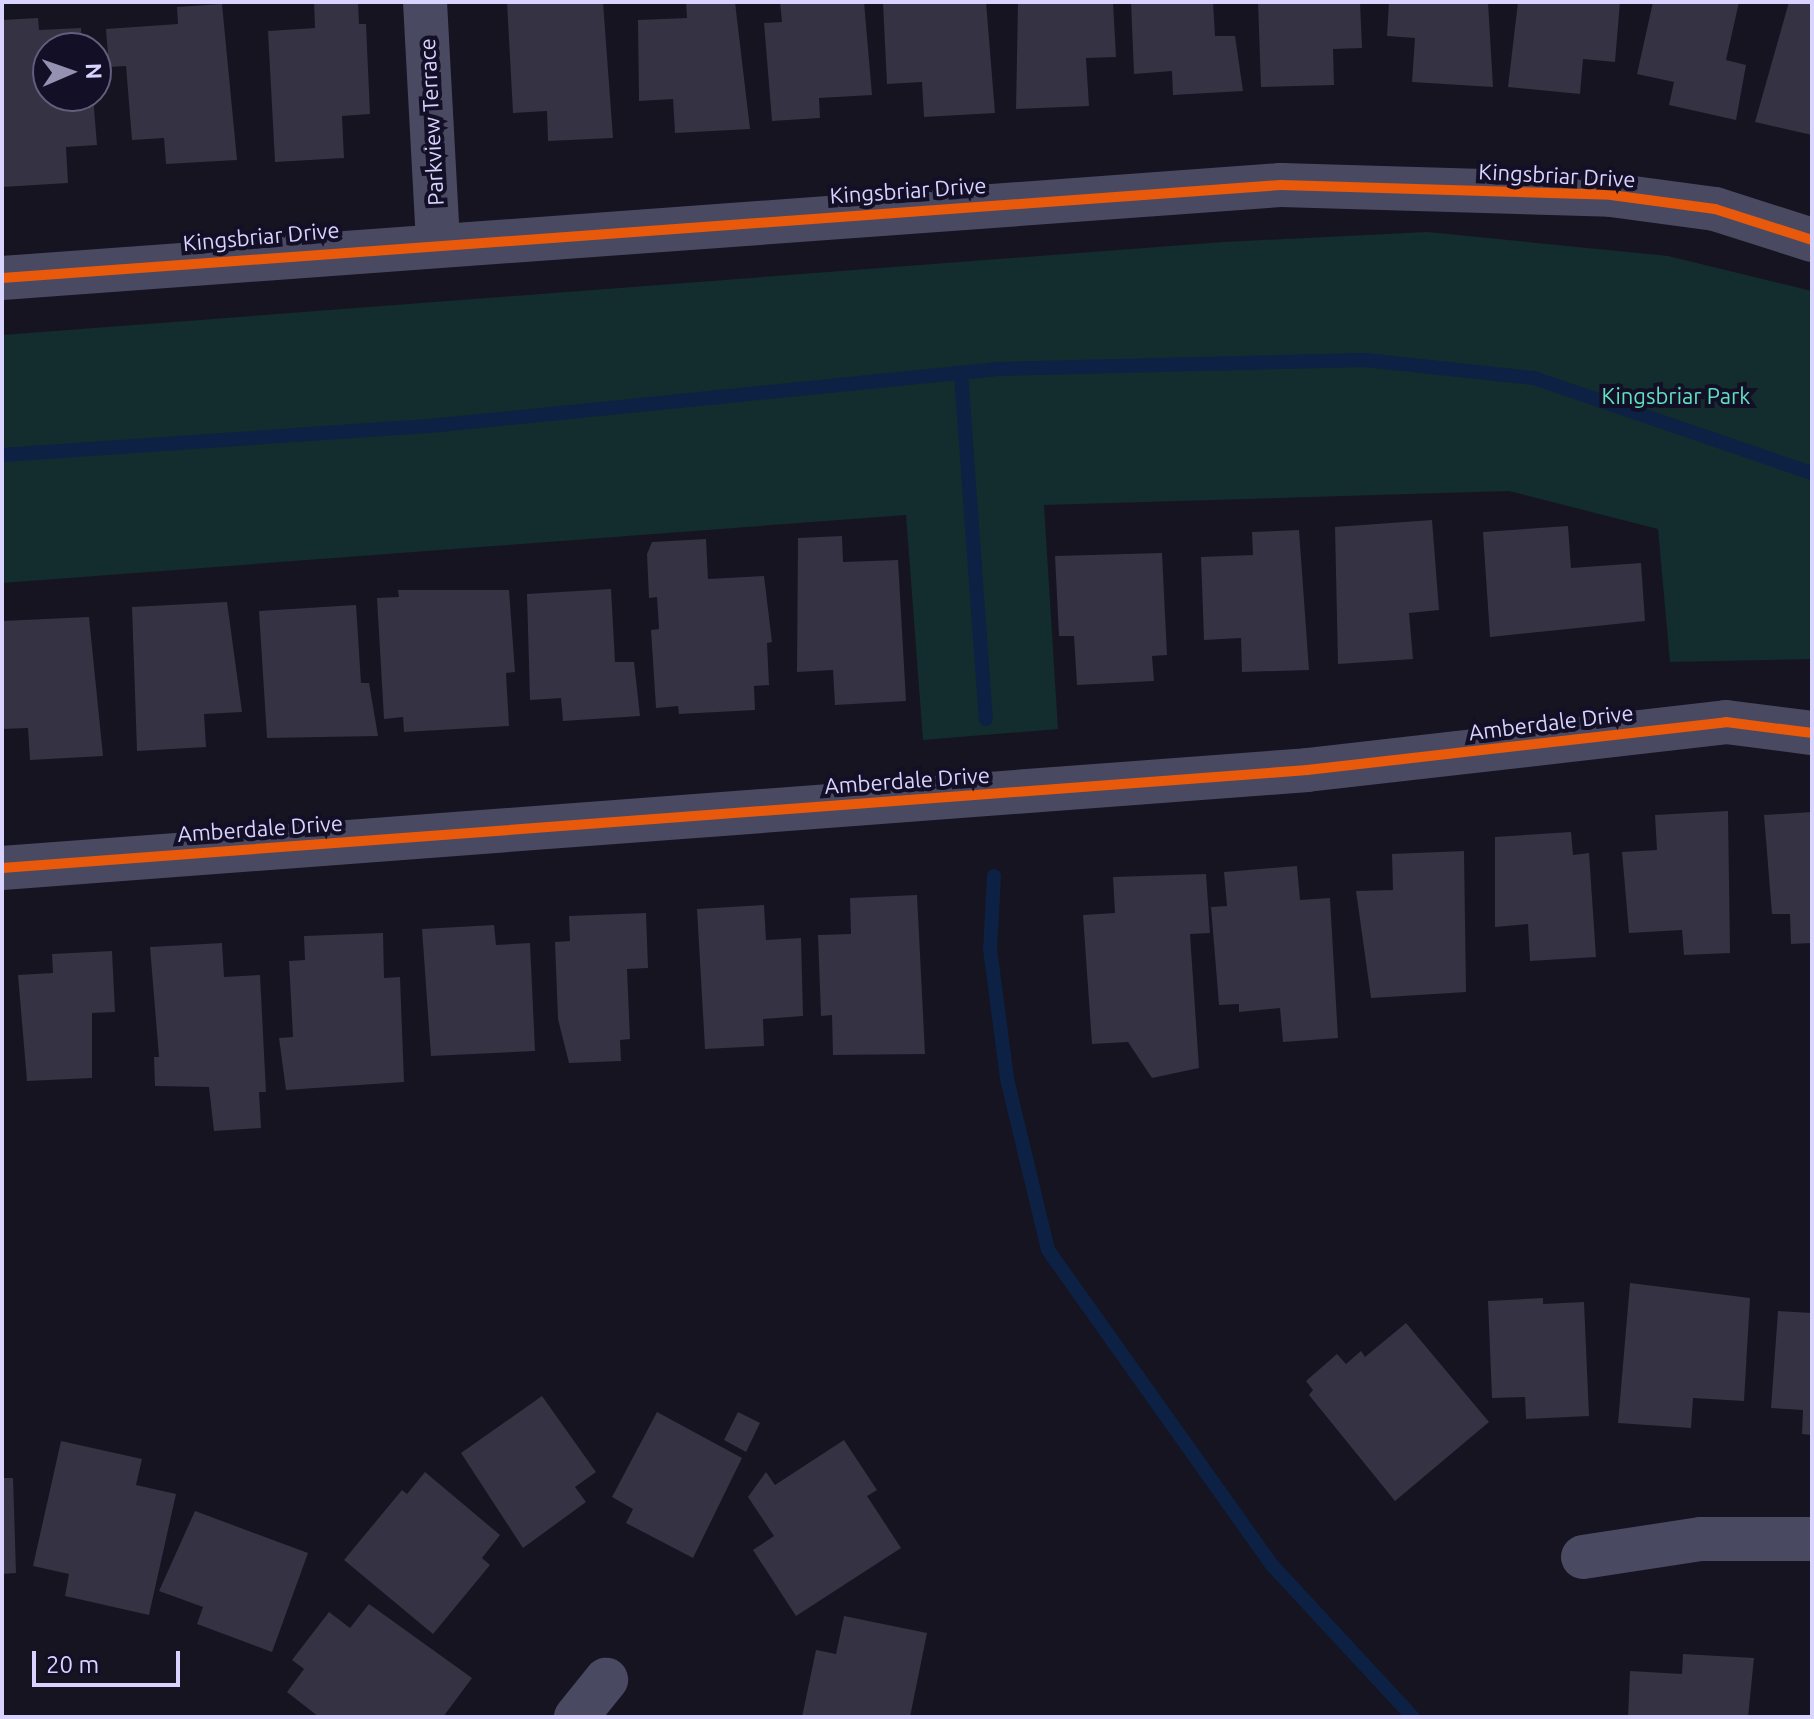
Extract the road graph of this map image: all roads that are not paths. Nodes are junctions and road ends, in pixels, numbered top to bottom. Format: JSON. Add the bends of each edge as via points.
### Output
{"nodes":[{"id":1,"x":425,"y":2,"type":"edge"},
{"id":2,"x":1812,"y":240,"type":"edge"},
{"id":3,"x":438,"y":242,"type":"junction"},
{"id":4,"x":2,"y":278,"type":"edge"},
{"id":5,"x":1812,"y":733,"type":"edge"},
{"id":6,"x":2,"y":868,"type":"edge"},
{"id":7,"x":1812,"y":1539,"type":"edge"},
{"id":8,"x":1583,"y":1557,"type":"dead end"},
{"id":9,"x":606,"y":1680,"type":"dead end"},
{"id":10,"x":576,"y":1717,"type":"edge"}],
"edges":[{"from":1,"to":3,"type":"street","name":"Parkview Terrace"},
{"from":2,"to":3,"type":"street","name":"Kingsbriar Drive","via":[[1715,209],[1611,195],[1281,185]]},
{"from":3,"to":4,"type":"street","name":"Kingsbriar Drive"},
{"from":5,"to":6,"type":"street","name":"Amberdale Drive","via":[[1726,722],[1307,770]]},
{"from":7,"to":8,"type":"street","via":[[1701,1539]]},
{"from":9,"to":10,"type":"street"}]}
